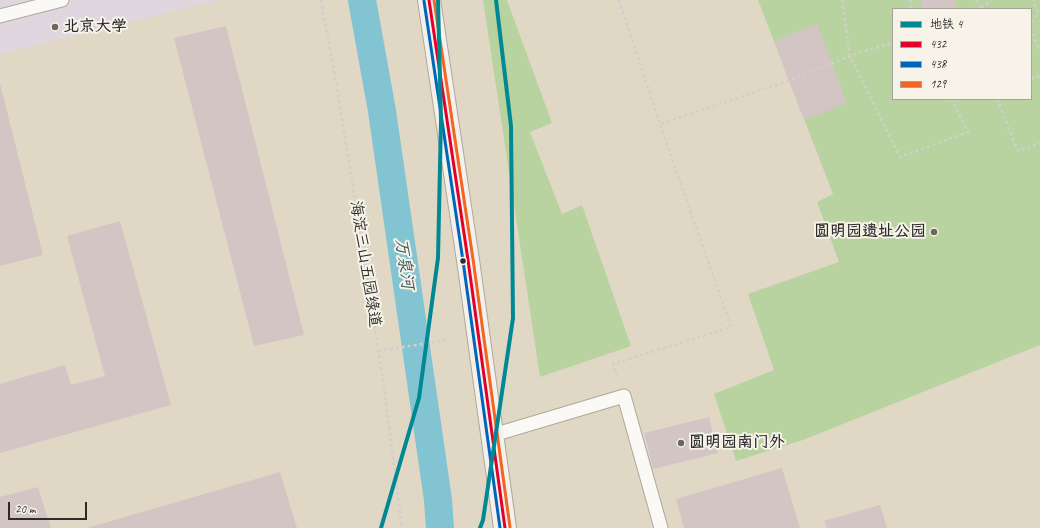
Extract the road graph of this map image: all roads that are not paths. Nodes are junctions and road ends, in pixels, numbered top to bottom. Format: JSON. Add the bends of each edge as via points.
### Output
{"nodes":[{"id":1,"x":62,"y":0,"type":"edge"},
{"id":2,"x":429,"y":0,"type":"edge"},
{"id":3,"x":0,"y":16,"type":"edge"},
{"id":4,"x":493,"y":436,"type":"junction"},
{"id":5,"x":505,"y":528,"type":"edge"},
{"id":6,"x":661,"y":528,"type":"edge"}],
"edges":[{"from":1,"to":3,"type":"lane"},
{"from":2,"to":4,"type":"main road"},
{"from":4,"to":5,"type":"main road"},
{"from":4,"to":6,"type":"lane","via":[[624,396]]}]}
